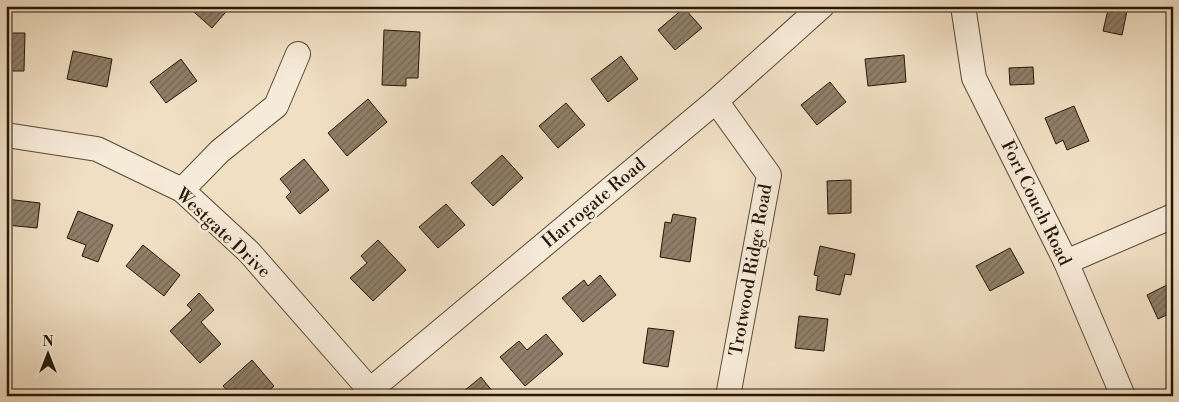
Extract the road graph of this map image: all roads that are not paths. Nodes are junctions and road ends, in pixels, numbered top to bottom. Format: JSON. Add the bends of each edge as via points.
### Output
{"nodes":[{"id":1,"x":822,"y":6,"type":"edge"},
{"id":2,"x":963,"y":6,"type":"edge"},
{"id":3,"x":298,"y":54,"type":"dead end"},
{"id":4,"x":716,"y":100,"type":"junction"},
{"id":5,"x":6,"y":135,"type":"edge"},
{"id":6,"x":182,"y":190,"type":"junction"},
{"id":7,"x":1173,"y":216,"type":"edge"},
{"id":8,"x":1066,"y":262,"type":"junction"},
{"id":9,"x":366,"y":393,"type":"edge"},
{"id":10,"x":728,"y":396,"type":"edge"},
{"id":11,"x":1123,"y":396,"type":"edge"}],
"edges":[{"from":1,"to":4,"type":"street","name":"Harrogate Road"},
{"from":2,"to":8,"type":"street","name":"Fort Couch Road","via":[[974,78]]},
{"from":3,"to":6,"type":"street","via":[[276,106],[220,152]]},
{"from":4,"to":9,"type":"street","name":"Harrogate Road"},
{"from":4,"to":10,"type":"street","name":"Trotwood Ridge Road","via":[[769,175]]},
{"from":5,"to":6,"type":"street","name":"Westgate Drive","via":[[97,149]]},
{"from":6,"to":9,"type":"street","name":"Westgate Drive","via":[[249,252]]},
{"from":7,"to":8,"type":"street"},
{"from":8,"to":11,"type":"street","name":"Fort Couch Road"}]}
